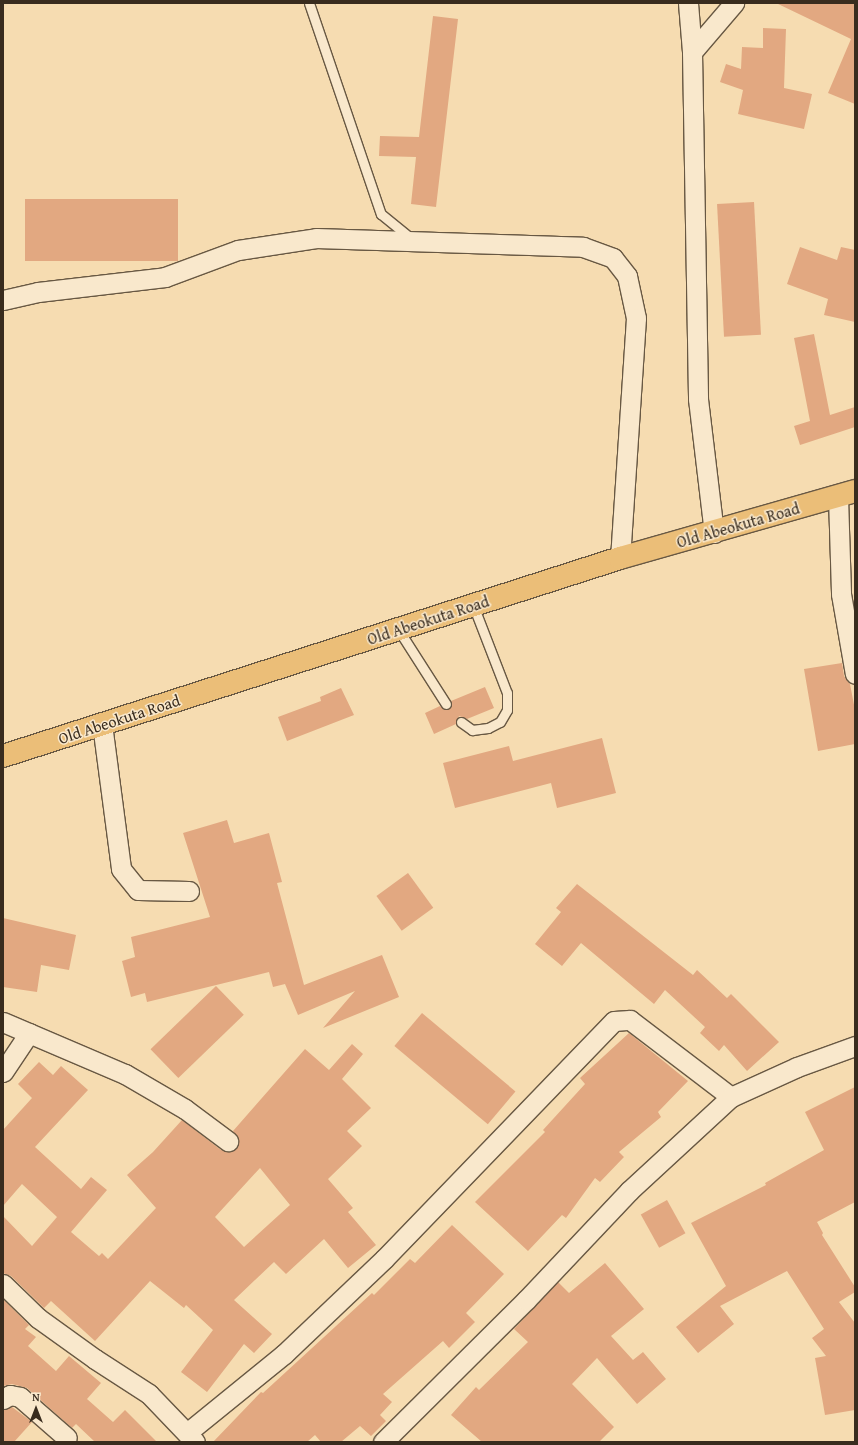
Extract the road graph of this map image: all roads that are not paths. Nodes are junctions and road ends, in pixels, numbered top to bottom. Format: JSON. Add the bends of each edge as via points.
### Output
{"nodes":[{"id":1,"x":310,"y":3,"type":"edge"},
{"id":2,"x":688,"y":3,"type":"edge"},
{"id":3,"x":734,"y":3,"type":"edge"},
{"id":4,"x":692,"y":52,"type":"junction"},
{"id":5,"x":413,"y":240,"type":"junction"},
{"id":6,"x":3,"y":300,"type":"edge"},
{"id":7,"x":846,"y":494,"type":"edge"},
{"id":8,"x":714,"y":533,"type":"junction"},
{"id":9,"x":620,"y":558,"type":"junction"},
{"id":10,"x":474,"y":605,"type":"junction"},
{"id":11,"x":398,"y":629,"type":"junction"},
{"id":12,"x":855,"y":674,"type":"edge"},
{"id":13,"x":446,"y":704,"type":"dead end"},
{"id":14,"x":461,"y":722,"type":"dead end"},
{"id":15,"x":102,"y":724,"type":"junction"},
{"id":16,"x":3,"y":756,"type":"edge"},
{"id":17,"x":189,"y":890,"type":"dead end"},
{"id":18,"x":3,"y":1022,"type":"edge"},
{"id":19,"x":29,"y":1033,"type":"junction"},
{"id":20,"x":855,"y":1046,"type":"edge"},
{"id":21,"x":3,"y":1072,"type":"edge"},
{"id":22,"x":731,"y":1097,"type":"junction"},
{"id":23,"x":228,"y":1141,"type":"dead end"},
{"id":24,"x":3,"y":1284,"type":"edge"},
{"id":25,"x":3,"y":1399,"type":"edge"},
{"id":26,"x":191,"y":1437,"type":"edge"},
{"id":27,"x":67,"y":1438,"type":"dead end"},
{"id":28,"x":383,"y":1442,"type":"edge"}],
"edges":[{"from":1,"to":5,"type":"lane","via":[[380,214]]},
{"from":2,"to":4,"type":"street"},
{"from":3,"to":4,"type":"street"},
{"from":4,"to":8,"type":"street","via":[[698,400]]},
{"from":5,"to":6,"type":"street","via":[[316,238],[238,250],[165,277],[38,292]]},
{"from":5,"to":9,"type":"street","via":[[583,246],[613,258],[627,276],[636,318]]},
{"from":7,"to":8,"type":"highway","name":"Old Abeokuta Road"},
{"from":7,"to":12,"type":"street","via":[[840,594]]},
{"from":8,"to":9,"type":"highway","name":"Old Abeokuta Road"},
{"from":9,"to":10,"type":"highway","name":"Old Abeokuta Road"},
{"from":10,"to":11,"type":"highway","name":"Old Abeokuta Road"},
{"from":10,"to":14,"type":"lane","via":[[507,693],[507,710],[500,722],[488,728],[472,730]]},
{"from":11,"to":13,"type":"lane"},
{"from":11,"to":15,"type":"highway","name":"Old Abeokuta Road"},
{"from":15,"to":16,"type":"highway","name":"Old Abeokuta Road"},
{"from":15,"to":17,"type":"street","via":[[121,869],[138,890]]},
{"from":18,"to":19,"type":"street"},
{"from":19,"to":21,"type":"street"},
{"from":19,"to":23,"type":"street","via":[[125,1074],[185,1109]]},
{"from":20,"to":22,"type":"street","via":[[797,1066]]},
{"from":22,"to":26,"type":"street","via":[[630,1020],[614,1021],[384,1259],[284,1354]]},
{"from":22,"to":28,"type":"street","via":[[629,1192],[526,1300]]},
{"from":24,"to":26,"type":"street","via":[[38,1318],[95,1360],[150,1394]]},
{"from":25,"to":27,"type":"street","via":[[10,1395],[20,1397]]}]}
